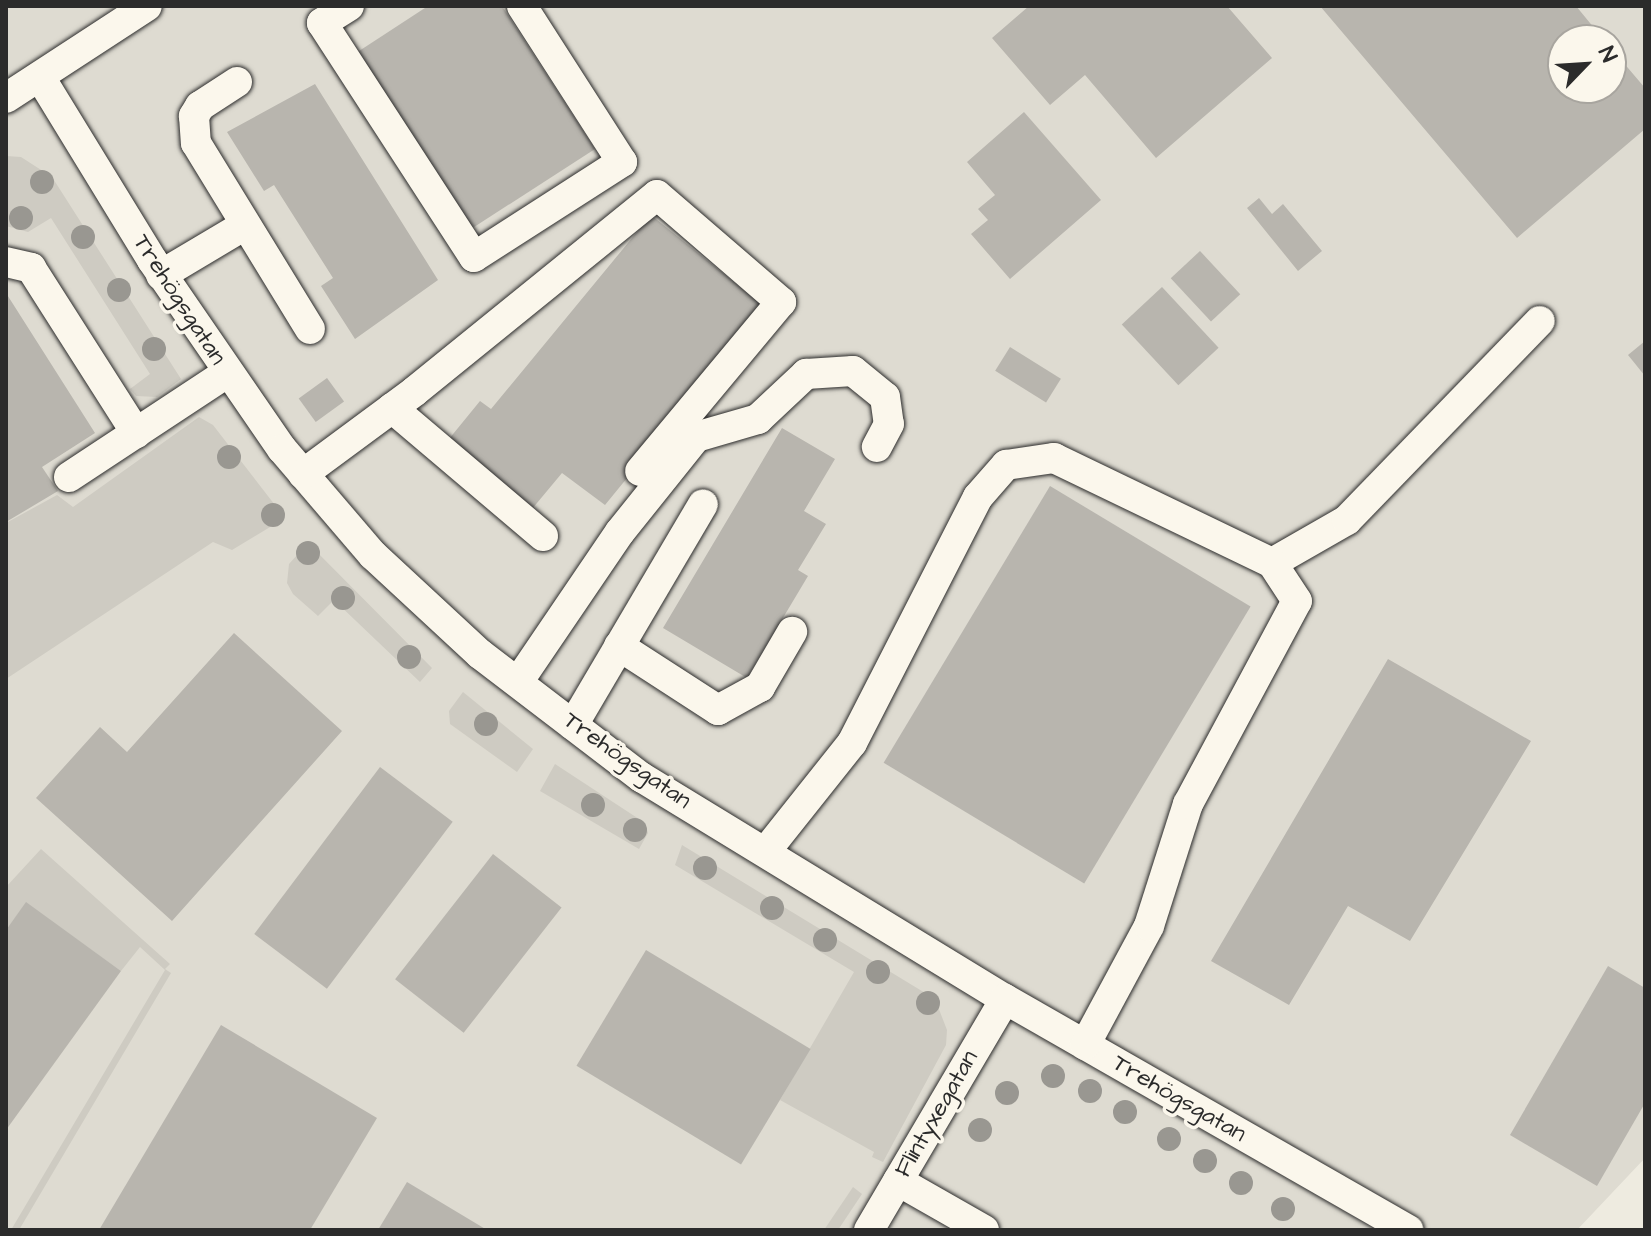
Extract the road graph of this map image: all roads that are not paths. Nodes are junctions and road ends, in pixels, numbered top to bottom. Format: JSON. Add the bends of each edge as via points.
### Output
{"nodes":[{"id":1,"x":147,"y":6,"type":"edge"},
{"id":2,"x":349,"y":6,"type":"edge"},
{"id":3,"x":522,"y":6,"type":"edge"},
{"id":4,"x":40,"y":77,"type":"junction"},
{"id":5,"x":237,"y":82,"type":"dead end"},
{"id":6,"x":6,"y":98,"type":"edge"},
{"id":7,"x":245,"y":225,"type":"junction"},
{"id":8,"x":6,"y":262,"type":"edge"},
{"id":9,"x":161,"y":275,"type":"junction"},
{"id":10,"x":1540,"y":321,"type":"dead end"},
{"id":11,"x":310,"y":329,"type":"dead end"},
{"id":12,"x":227,"y":373,"type":"junction"},
{"id":13,"x":392,"y":408,"type":"junction"},
{"id":14,"x":136,"y":433,"type":"junction"},
{"id":15,"x":877,"y":447,"type":"dead end"},
{"id":16,"x":640,"y":471,"type":"dead end"},
{"id":17,"x":303,"y":474,"type":"junction"},
{"id":18,"x":69,"y":477,"type":"dead end"},
{"id":19,"x":703,"y":504,"type":"dead end"},
{"id":20,"x":543,"y":536,"type":"dead end"},
{"id":21,"x":1272,"y":563,"type":"junction"},
{"id":22,"x":792,"y":632,"type":"dead end"},
{"id":23,"x":619,"y":646,"type":"junction"},
{"id":24,"x":518,"y":682,"type":"junction"},
{"id":25,"x":573,"y":725,"type":"junction"},
{"id":26,"x":766,"y":851,"type":"junction"},
{"id":27,"x":1005,"y":999,"type":"junction"},
{"id":28,"x":1085,"y":1045,"type":"junction"},
{"id":29,"x":898,"y":1181,"type":"junction"},
{"id":30,"x":869,"y":1230,"type":"edge"},
{"id":31,"x":984,"y":1230,"type":"edge"},
{"id":32,"x":1408,"y":1230,"type":"edge"}],
"edges":[{"from":1,"to":4,"type":"street"},
{"from":2,"to":3,"type":"street","via":[[322,23],[474,257],[622,162]]},
{"from":4,"to":6,"type":"street"},
{"from":4,"to":9,"type":"street","name":"Trehögsgatan"},
{"from":5,"to":7,"type":"street","via":[[200,106],[194,130],[201,154]]},
{"from":7,"to":9,"type":"street"},
{"from":7,"to":11,"type":"street"},
{"from":8,"to":14,"type":"street","via":[[31,268]]},
{"from":9,"to":12,"type":"street","name":"Trehögsgatan"},
{"from":10,"to":21,"type":"street","via":[[1347,520]]},
{"from":12,"to":14,"type":"street"},
{"from":12,"to":17,"type":"street","name":"Trehögsgatan"},
{"from":13,"to":16,"type":"street","via":[[657,195],[781,302]]},
{"from":13,"to":17,"type":"street"},
{"from":13,"to":20,"type":"street"},
{"from":14,"to":18,"type":"street"},
{"from":15,"to":24,"type":"street","via":[[889,424],[885,397],[853,371],[806,374],[758,419],[696,437],[620,532]]},
{"from":17,"to":24,"type":"street","name":"Trehögsgatan","via":[[373,555]]},
{"from":19,"to":23,"type":"street"},
{"from":21,"to":26,"type":"street","via":[[1054,458],[1006,465],[978,497],[852,743]]},
{"from":21,"to":28,"type":"street","via":[[1297,601],[1188,804],[1149,926]]},
{"from":22,"to":23,"type":"street","via":[[760,687],[718,710]]},
{"from":23,"to":25,"type":"street"},
{"from":24,"to":25,"type":"street","name":"Trehögsgatan"},
{"from":25,"to":26,"type":"street","name":"Trehögsgatan","via":[[641,777]]},
{"from":26,"to":27,"type":"street","name":"Trehögsgatan"},
{"from":27,"to":28,"type":"street","name":"Trehögsgatan"},
{"from":27,"to":29,"type":"street","name":"Flintyxegatan"},
{"from":28,"to":32,"type":"street","name":"Trehögsgatan"},
{"from":29,"to":30,"type":"street","name":"Flintyxegatan"},
{"from":29,"to":31,"type":"street"}]}
